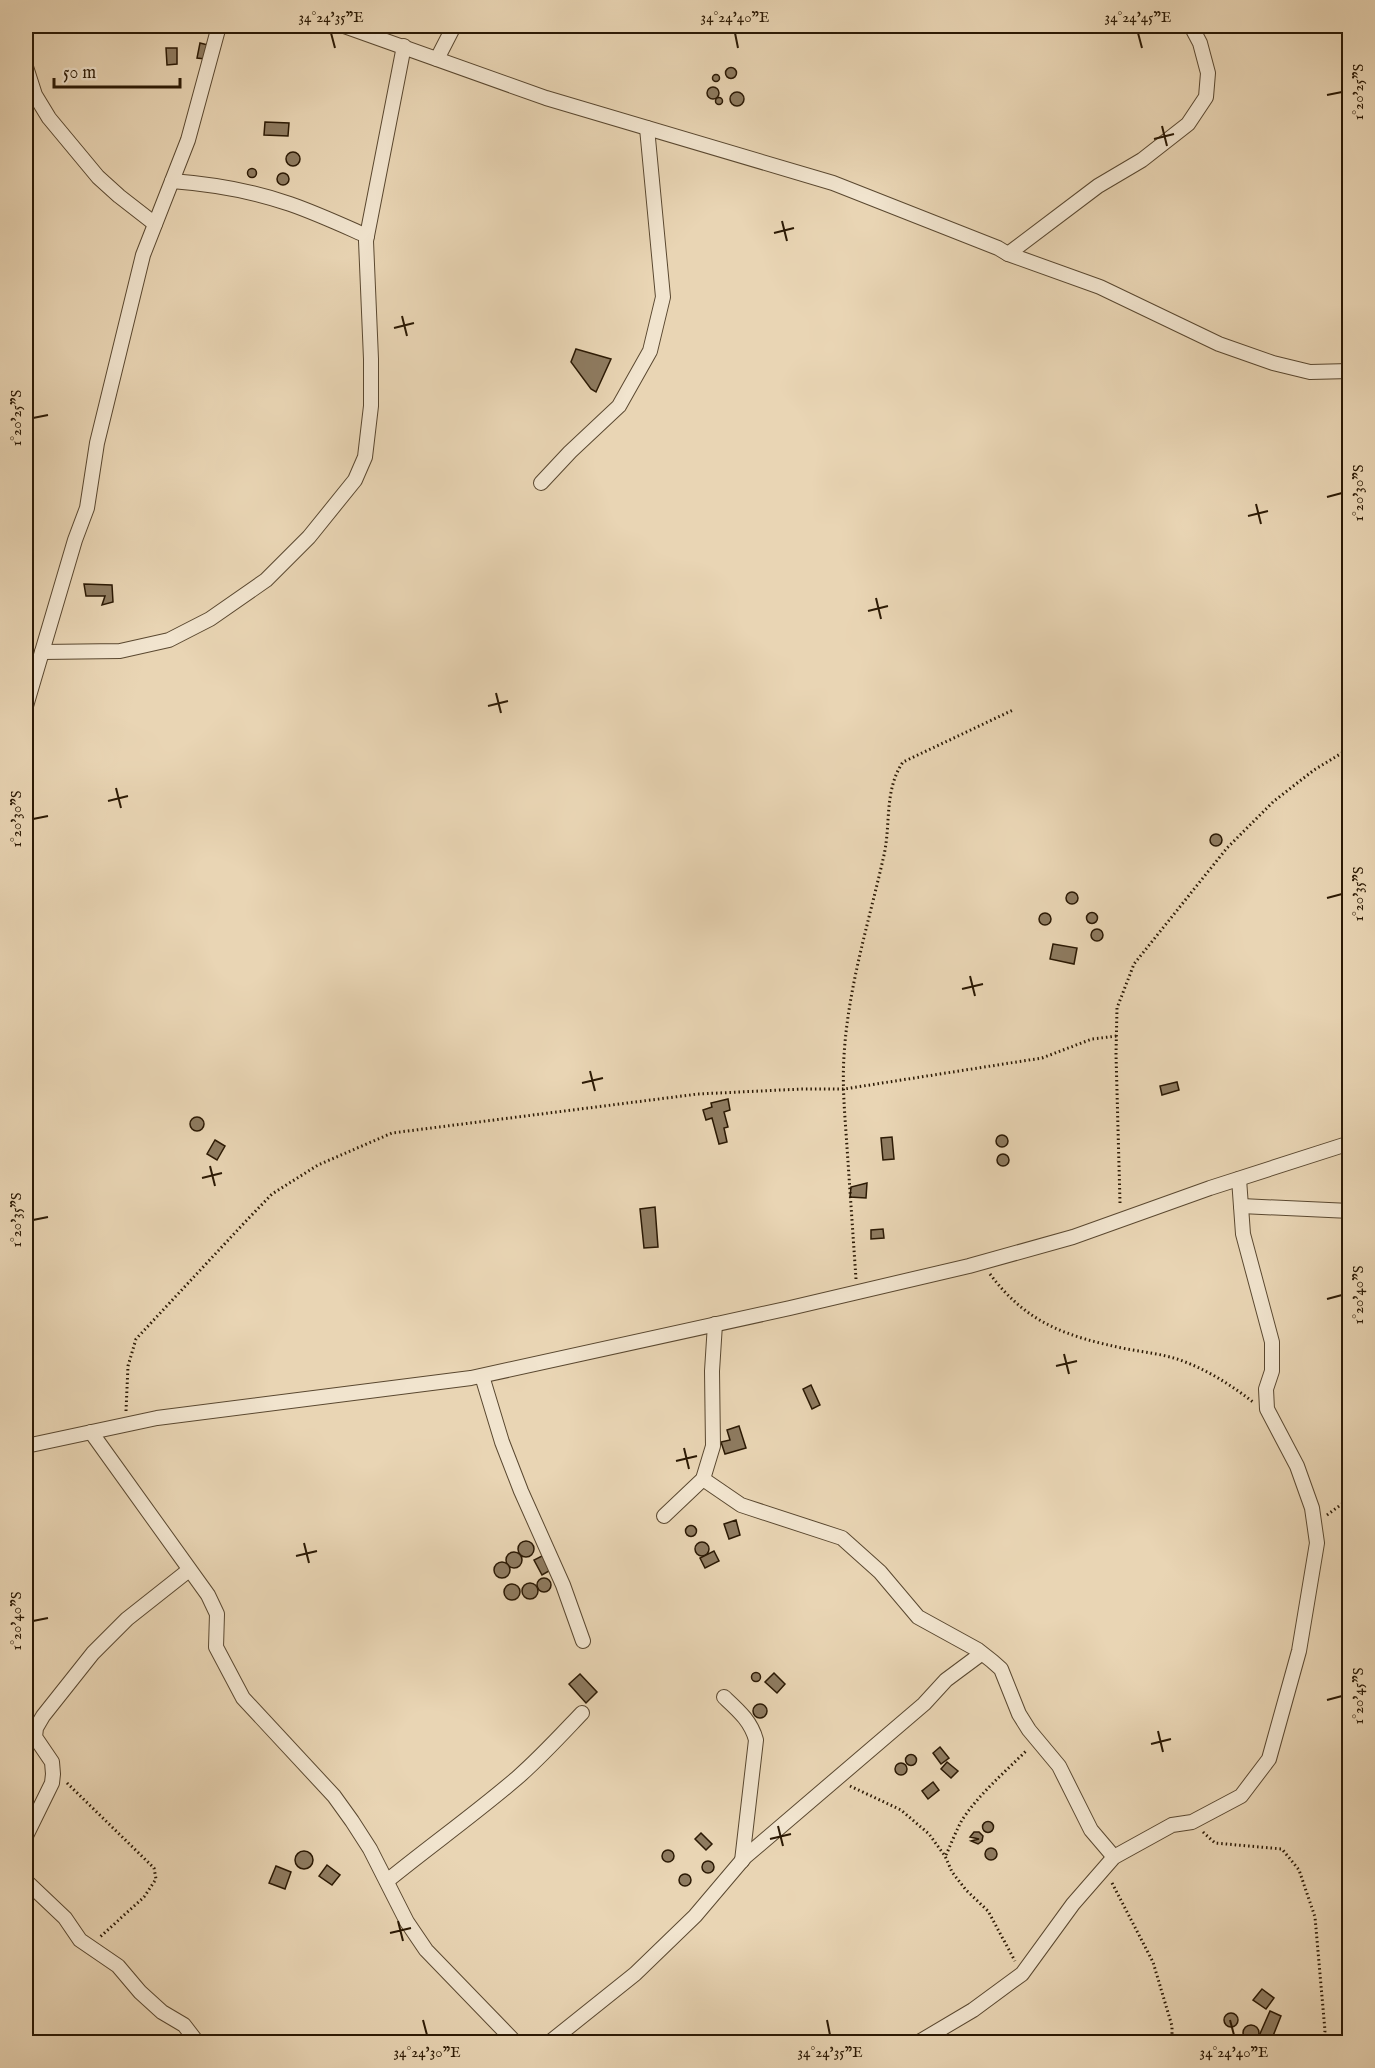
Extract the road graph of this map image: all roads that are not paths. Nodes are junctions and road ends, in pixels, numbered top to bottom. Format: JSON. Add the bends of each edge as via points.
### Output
{"nodes":[{"id":1,"x":219,"y":26,"type":"edge"},
{"id":2,"x":344,"y":26,"type":"edge"},
{"id":3,"x":454,"y":26,"type":"edge"},
{"id":4,"x":1191,"y":26,"type":"edge"},
{"id":5,"x":404,"y":46,"type":"junction"},
{"id":6,"x":437,"y":59,"type":"junction"},
{"id":7,"x":26,"y":67,"type":"edge"},
{"id":8,"x":647,"y":128,"type":"junction"},
{"id":9,"x":172,"y":181,"type":"junction"},
{"id":10,"x":155,"y":224,"type":"junction"},
{"id":11,"x":368,"y":236,"type":"junction"},
{"id":12,"x":1008,"y":254,"type":"junction"},
{"id":13,"x":1350,"y":371,"type":"edge"},
{"id":14,"x":541,"y":483,"type":"dead end"},
{"id":15,"x":42,"y":652,"type":"junction"},
{"id":16,"x":26,"y":706,"type":"edge"},
{"id":17,"x":1350,"y":1143,"type":"edge"},
{"id":18,"x":1239,"y":1179,"type":"junction"},
{"id":19,"x":1241,"y":1206,"type":"junction"},
{"id":20,"x":1350,"y":1211,"type":"edge"},
{"id":21,"x":715,"y":1324,"type":"junction"},
{"id":22,"x":482,"y":1376,"type":"junction"},
{"id":23,"x":91,"y":1432,"type":"junction"},
{"id":24,"x":26,"y":1446,"type":"edge"},
{"id":25,"x":703,"y":1479,"type":"junction"},
{"id":26,"x":664,"y":1516,"type":"dead end"},
{"id":27,"x":189,"y":1570,"type":"junction"},
{"id":28,"x":583,"y":1641,"type":"dead end"},
{"id":29,"x":981,"y":1654,"type":"junction"},
{"id":30,"x":724,"y":1697,"type":"dead end"},
{"id":31,"x":582,"y":1713,"type":"dead end"},
{"id":32,"x":31,"y":1727,"type":"edge"},
{"id":33,"x":26,"y":1836,"type":"edge"},
{"id":34,"x":1114,"y":1857,"type":"junction"},
{"id":35,"x":742,"y":1861,"type":"junction"},
{"id":36,"x":26,"y":1881,"type":"edge"},
{"id":37,"x":387,"y":1881,"type":"junction"},
{"id":38,"x":197,"y":2043,"type":"edge"},
{"id":39,"x":515,"y":2043,"type":"edge"},
{"id":40,"x":550,"y":2043,"type":"edge"},
{"id":41,"x":919,"y":2043,"type":"edge"}],
"edges":[{"from":1,"to":9,"type":"street","via":[[189,140]]},
{"from":2,"to":5,"type":"street"},
{"from":3,"to":6,"type":"street"},
{"from":4,"to":12,"type":"street","via":[[1208,72],[1206,97],[1188,124]]},
{"from":5,"to":6,"type":"street"},
{"from":5,"to":11,"type":"street"},
{"from":6,"to":8,"type":"street","via":[[546,98]]},
{"from":7,"to":10,"type":"street","via":[[35,95],[49,118],[98,177]]},
{"from":8,"to":12,"type":"street","via":[[833,183]]},
{"from":8,"to":14,"type":"street","via":[[663,297],[650,351],[619,406]]},
{"from":9,"to":10,"type":"street"},
{"from":9,"to":11,"type":"street","via":[[204,183],[291,204]]},
{"from":10,"to":15,"type":"street","via":[[143,255],[97,443],[87,507]]},
{"from":11,"to":15,"type":"street","via":[[371,406],[365,457],[355,480],[309,537],[266,580],[210,619],[169,640],[120,651]]},
{"from":12,"to":13,"type":"street","via":[[1100,287],[1219,344],[1273,363],[1310,372]]},
{"from":15,"to":16,"type":"street"},
{"from":17,"to":18,"type":"street"},
{"from":18,"to":19,"type":"street"},
{"from":18,"to":21,"type":"street","via":[[1073,1237],[982,1263]]},
{"from":19,"to":20,"type":"street"},
{"from":19,"to":34,"type":"street","via":[[1243,1234],[1272,1342],[1267,1409],[1297,1466],[1312,1508],[1317,1543],[1299,1651],[1269,1759],[1241,1796],[1192,1822],[1172,1825]]},
{"from":21,"to":22,"type":"street"},
{"from":21,"to":25,"type":"street","via":[[713,1446]]},
{"from":22,"to":23,"type":"street","via":[[157,1418]]},
{"from":22,"to":28,"type":"street","via":[[506,1452]]},
{"from":23,"to":24,"type":"street"},
{"from":23,"to":27,"type":"street"},
{"from":25,"to":26,"type":"street"},
{"from":25,"to":29,"type":"street","via":[[741,1505],[842,1538],[880,1572],[918,1617]]},
{"from":27,"to":32,"type":"street","via":[[127,1619]]},
{"from":27,"to":37,"type":"street","via":[[217,1614],[216,1647],[243,1698],[340,1804]]},
{"from":29,"to":34,"type":"street","via":[[1001,1669],[1019,1714],[1059,1766],[1091,1830]]},
{"from":29,"to":35,"type":"street","via":[[946,1680],[924,1704]]},
{"from":30,"to":35,"type":"street","via":[[745,1717],[756,1740]]},
{"from":31,"to":37,"type":"street","via":[[518,1777]]},
{"from":32,"to":33,"type":"street","via":[[52,1762],[53,1774]]},
{"from":34,"to":41,"type":"street","via":[[1073,1904],[1022,1974]]},
{"from":35,"to":40,"type":"street","via":[[635,1974]]},
{"from":36,"to":38,"type":"street","via":[[66,1918],[80,1940],[118,1966],[162,2012],[184,2025]]},
{"from":37,"to":39,"type":"street","via":[[426,1950]]}]}
